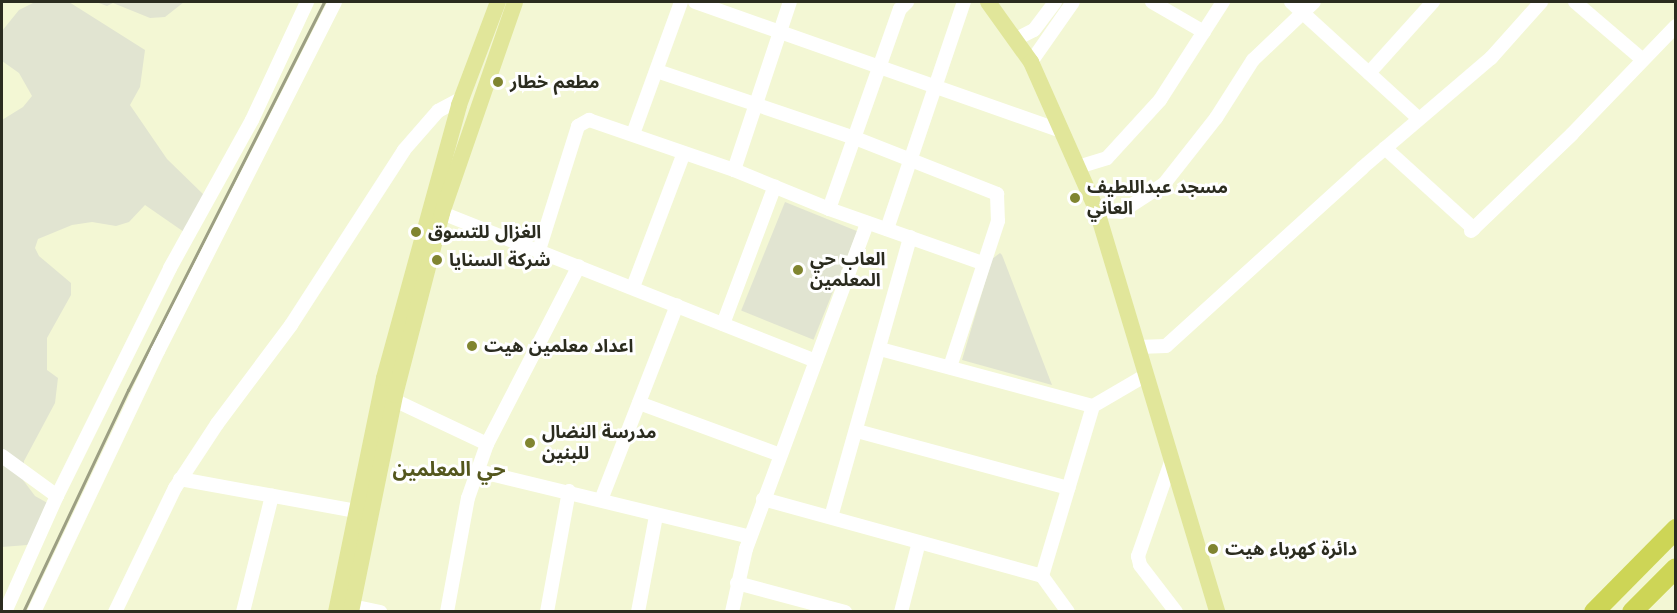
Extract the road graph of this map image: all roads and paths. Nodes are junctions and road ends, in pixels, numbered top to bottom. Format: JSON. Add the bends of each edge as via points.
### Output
{"nodes":[{"id":1,"x":307,"y":2,"type":"edge"},
{"id":2,"x":335,"y":2,"type":"edge"},
{"id":3,"x":498,"y":2,"type":"edge"},
{"id":4,"x":515,"y":2,"type":"edge"},
{"id":5,"x":681,"y":2,"type":"edge"},
{"id":6,"x":695,"y":2,"type":"edge"},
{"id":7,"x":790,"y":2,"type":"edge"},
{"id":8,"x":907,"y":2,"type":"edge"},
{"id":9,"x":964,"y":2,"type":"edge"},
{"id":10,"x":988,"y":2,"type":"edge"},
{"id":11,"x":1055,"y":2,"type":"edge"},
{"id":12,"x":1073,"y":2,"type":"edge"},
{"id":13,"x":1152,"y":2,"type":"edge"},
{"id":14,"x":1223,"y":2,"type":"edge"},
{"id":15,"x":1291,"y":2,"type":"edge"},
{"id":16,"x":1314,"y":2,"type":"edge"},
{"id":17,"x":1433,"y":2,"type":"edge"},
{"id":18,"x":1541,"y":2,"type":"edge"},
{"id":19,"x":1575,"y":2,"type":"edge"},
{"id":20,"x":1304,"y":12,"type":"junction"},
{"id":21,"x":1676,"y":26,"type":"edge"},
{"id":22,"x":1204,"y":32,"type":"junction"},
{"id":23,"x":782,"y":33,"type":"junction"},
{"id":24,"x":1016,"y":39,"type":"junction"},
{"id":25,"x":478,"y":55,"type":"junction"},
{"id":26,"x":494,"y":60,"type":"junction"},
{"id":27,"x":1643,"y":60,"type":"junction"},
{"id":28,"x":1031,"y":62,"type":"junction"},
{"id":29,"x":879,"y":68,"type":"junction"},
{"id":30,"x":657,"y":70,"type":"junction"},
{"id":31,"x":1369,"y":73,"type":"junction"},
{"id":32,"x":934,"y":88,"type":"junction"},
{"id":33,"x":461,"y":99,"type":"junction"},
{"id":34,"x":758,"y":104,"type":"junction"},
{"id":35,"x":1419,"y":120,"type":"junction"},
{"id":36,"x":1062,"y":130,"type":"junction"},
{"id":37,"x":633,"y":134,"type":"junction"},
{"id":38,"x":855,"y":138,"type":"junction"},
{"id":39,"x":1385,"y":148,"type":"junction"},
{"id":40,"x":684,"y":153,"type":"junction"},
{"id":41,"x":910,"y":158,"type":"junction"},
{"id":42,"x":1078,"y":167,"type":"junction"},
{"id":43,"x":734,"y":170,"type":"junction"},
{"id":44,"x":775,"y":186,"type":"junction"},
{"id":45,"x":829,"y":209,"type":"junction"},
{"id":46,"x":1097,"y":211,"type":"junction"},
{"id":47,"x":442,"y":213,"type":"junction"},
{"id":48,"x":867,"y":223,"type":"junction"},
{"id":49,"x":887,"y":229,"type":"junction"},
{"id":50,"x":910,"y":237,"type":"junction"},
{"id":51,"x":539,"y":250,"type":"junction"},
{"id":52,"x":982,"y":263,"type":"junction"},
{"id":53,"x":579,"y":266,"type":"junction"},
{"id":54,"x":633,"y":287,"type":"junction"},
{"id":55,"x":677,"y":304,"type":"junction"},
{"id":56,"x":723,"y":324,"type":"junction"},
{"id":57,"x":1138,"y":347,"type":"junction"},
{"id":58,"x":880,"y":349,"type":"junction"},
{"id":59,"x":816,"y":361,"type":"junction"},
{"id":60,"x":950,"y":367,"type":"junction"},
{"id":61,"x":1146,"y":375,"type":"junction"},
{"id":62,"x":394,"y":400,"type":"junction"},
{"id":63,"x":639,"y":403,"type":"junction"},
{"id":64,"x":1093,"y":406,"type":"junction"},
{"id":65,"x":857,"y":431,"type":"junction"},
{"id":66,"x":487,"y":444,"type":"junction"},
{"id":67,"x":780,"y":455,"type":"junction"},
{"id":68,"x":2,"y":456,"type":"edge"},
{"id":69,"x":1171,"y":462,"type":"junction"},
{"id":70,"x":478,"y":471,"type":"junction"},
{"id":71,"x":180,"y":479,"type":"junction"},
{"id":72,"x":1068,"y":488,"type":"junction"},
{"id":73,"x":569,"y":491,"type":"junction"},
{"id":74,"x":57,"y":496,"type":"junction"},
{"id":75,"x":272,"y":496,"type":"junction"},
{"id":76,"x":763,"y":499,"type":"junction"},
{"id":77,"x":601,"y":500,"type":"junction"},
{"id":78,"x":356,"y":511,"type":"junction"},
{"id":79,"x":656,"y":516,"type":"junction"},
{"id":80,"x":831,"y":518,"type":"junction"},
{"id":81,"x":1676,"y":529,"type":"edge"},
{"id":82,"x":750,"y":537,"type":"junction"},
{"id":83,"x":919,"y":542,"type":"junction"},
{"id":84,"x":1676,"y":568,"type":"edge"},
{"id":85,"x":1042,"y":576,"type":"junction"},
{"id":86,"x":737,"y":583,"type":"junction"},
{"id":87,"x":352,"y":609,"type":"edge"},
{"id":88,"x":824,"y":609,"type":"edge"},
{"id":89,"x":5,"y":612,"type":"edge"},
{"id":90,"x":34,"y":612,"type":"edge"},
{"id":91,"x":115,"y":612,"type":"edge"},
{"id":92,"x":243,"y":612,"type":"edge"},
{"id":93,"x":336,"y":612,"type":"edge"},
{"id":94,"x":380,"y":612,"type":"edge"},
{"id":95,"x":447,"y":612,"type":"edge"},
{"id":96,"x":547,"y":612,"type":"edge"},
{"id":97,"x":638,"y":612,"type":"edge"},
{"id":98,"x":732,"y":612,"type":"edge"},
{"id":99,"x":845,"y":612,"type":"edge"},
{"id":100,"x":901,"y":612,"type":"edge"},
{"id":101,"x":1068,"y":612,"type":"edge"},
{"id":102,"x":1176,"y":612,"type":"edge"},
{"id":103,"x":1217,"y":612,"type":"edge"},
{"id":104,"x":1594,"y":612,"type":"edge"},
{"id":105,"x":1632,"y":612,"type":"edge"}],
"edges":[{"from":1,"to":74,"type":"street","via":[[252,120],[170,268]]},
{"from":2,"to":90,"type":"street","via":[[158,351]]},
{"from":3,"to":25,"type":"main road"},
{"from":4,"to":26,"type":"main road"},
{"from":5,"to":30,"type":"street"},
{"from":6,"to":23,"type":"street"},
{"from":7,"to":23,"type":"street"},
{"from":8,"to":29,"type":"street","via":[[900,9]]},
{"from":9,"to":32,"type":"street"},
{"from":10,"to":24,"type":"main road"},
{"from":11,"to":24,"type":"street","via":[[1034,30]]},
{"from":12,"to":28,"type":"street"},
{"from":13,"to":22,"type":"street"},
{"from":14,"to":22,"type":"street"},
{"from":15,"to":20,"type":"street"},
{"from":16,"to":20,"type":"street"},
{"from":17,"to":31,"type":"street"},
{"from":18,"to":35,"type":"street","via":[[1491,58]]},
{"from":19,"to":27,"type":"street"},
{"from":20,"to":31,"type":"street"},
{"from":20,"to":46,"type":"street","via":[[1253,60],[1216,118],[1164,184],[1121,212]]},
{"from":21,"to":27,"type":"street"},
{"from":22,"to":42,"type":"street","via":[[1160,100],[1107,158]]},
{"from":23,"to":29,"type":"street"},
{"from":23,"to":34,"type":"street"},
{"from":24,"to":28,"type":"main road"},
{"from":25,"to":26,"type":"main road"},
{"from":25,"to":33,"type":"main road"},
{"from":26,"to":47,"type":"main road"},
{"from":27,"to":39,"type":"street","via":[[1472,230]]},
{"from":28,"to":36,"type":"main road"},
{"from":29,"to":32,"type":"street"},
{"from":29,"to":38,"type":"street"},
{"from":30,"to":34,"type":"street"},
{"from":30,"to":37,"type":"street"},
{"from":31,"to":35,"type":"street"},
{"from":32,"to":36,"type":"street"},
{"from":32,"to":41,"type":"street"},
{"from":33,"to":71,"type":"street","via":[[438,111],[404,150],[291,325]]},
{"from":33,"to":78,"type":"main road","via":[[384,378]]},
{"from":34,"to":38,"type":"street"},
{"from":34,"to":43,"type":"street"},
{"from":35,"to":39,"type":"street"},
{"from":36,"to":42,"type":"main road"},
{"from":37,"to":40,"type":"street"},
{"from":37,"to":51,"type":"street","via":[[583,120]]},
{"from":38,"to":41,"type":"street"},
{"from":38,"to":45,"type":"street"},
{"from":39,"to":57,"type":"street","via":[[1166,346]]},
{"from":40,"to":43,"type":"street"},
{"from":40,"to":54,"type":"street"},
{"from":41,"to":49,"type":"street"},
{"from":41,"to":52,"type":"street","via":[[997,194],[998,220]]},
{"from":42,"to":46,"type":"main road"},
{"from":43,"to":44,"type":"street"},
{"from":44,"to":45,"type":"street"},
{"from":44,"to":56,"type":"street"},
{"from":45,"to":48,"type":"street"},
{"from":46,"to":57,"type":"main road"},
{"from":47,"to":51,"type":"street"},
{"from":47,"to":62,"type":"main road"},
{"from":48,"to":49,"type":"street"},
{"from":48,"to":59,"type":"street"},
{"from":49,"to":50,"type":"street"},
{"from":50,"to":52,"type":"street"},
{"from":50,"to":58,"type":"street"},
{"from":51,"to":53,"type":"street"},
{"from":52,"to":60,"type":"street"},
{"from":53,"to":54,"type":"street"},
{"from":53,"to":66,"type":"street"},
{"from":54,"to":55,"type":"street"},
{"from":55,"to":56,"type":"street"},
{"from":55,"to":63,"type":"street"},
{"from":56,"to":59,"type":"street"},
{"from":57,"to":61,"type":"main road"},
{"from":58,"to":60,"type":"street"},
{"from":58,"to":65,"type":"street"},
{"from":59,"to":67,"type":"street"},
{"from":60,"to":64,"type":"street"},
{"from":61,"to":64,"type":"street"},
{"from":61,"to":69,"type":"main road"},
{"from":62,"to":66,"type":"street"},
{"from":62,"to":87,"type":"main road"},
{"from":63,"to":67,"type":"street"},
{"from":63,"to":77,"type":"street"},
{"from":64,"to":72,"type":"street"},
{"from":65,"to":72,"type":"street"},
{"from":65,"to":80,"type":"street"},
{"from":66,"to":70,"type":"street"},
{"from":67,"to":76,"type":"street"},
{"from":68,"to":74,"type":"street"},
{"from":69,"to":102,"type":"street","via":[[1138,556],[1140,565]]},
{"from":69,"to":103,"type":"main road"},
{"from":70,"to":73,"type":"street"},
{"from":70,"to":95,"type":"street","via":[[468,498]]},
{"from":71,"to":75,"type":"street"},
{"from":71,"to":91,"type":"street"},
{"from":72,"to":85,"type":"street"},
{"from":73,"to":77,"type":"street"},
{"from":73,"to":96,"type":"street"},
{"from":74,"to":89,"type":"street"},
{"from":75,"to":78,"type":"street"},
{"from":75,"to":92,"type":"street"},
{"from":76,"to":80,"type":"street"},
{"from":76,"to":82,"type":"street"},
{"from":77,"to":79,"type":"street"},
{"from":78,"to":93,"type":"main road"},
{"from":79,"to":82,"type":"street"},
{"from":79,"to":97,"type":"street"},
{"from":80,"to":83,"type":"street"},
{"from":81,"to":104,"type":"highway"},
{"from":82,"to":86,"type":"street"},
{"from":83,"to":85,"type":"street"},
{"from":83,"to":100,"type":"street"},
{"from":84,"to":105,"type":"highway"},
{"from":85,"to":101,"type":"street"},
{"from":86,"to":88,"type":"street"},
{"from":86,"to":98,"type":"street"},
{"from":87,"to":94,"type":"street"},
{"from":88,"to":99,"type":"street"}]}
